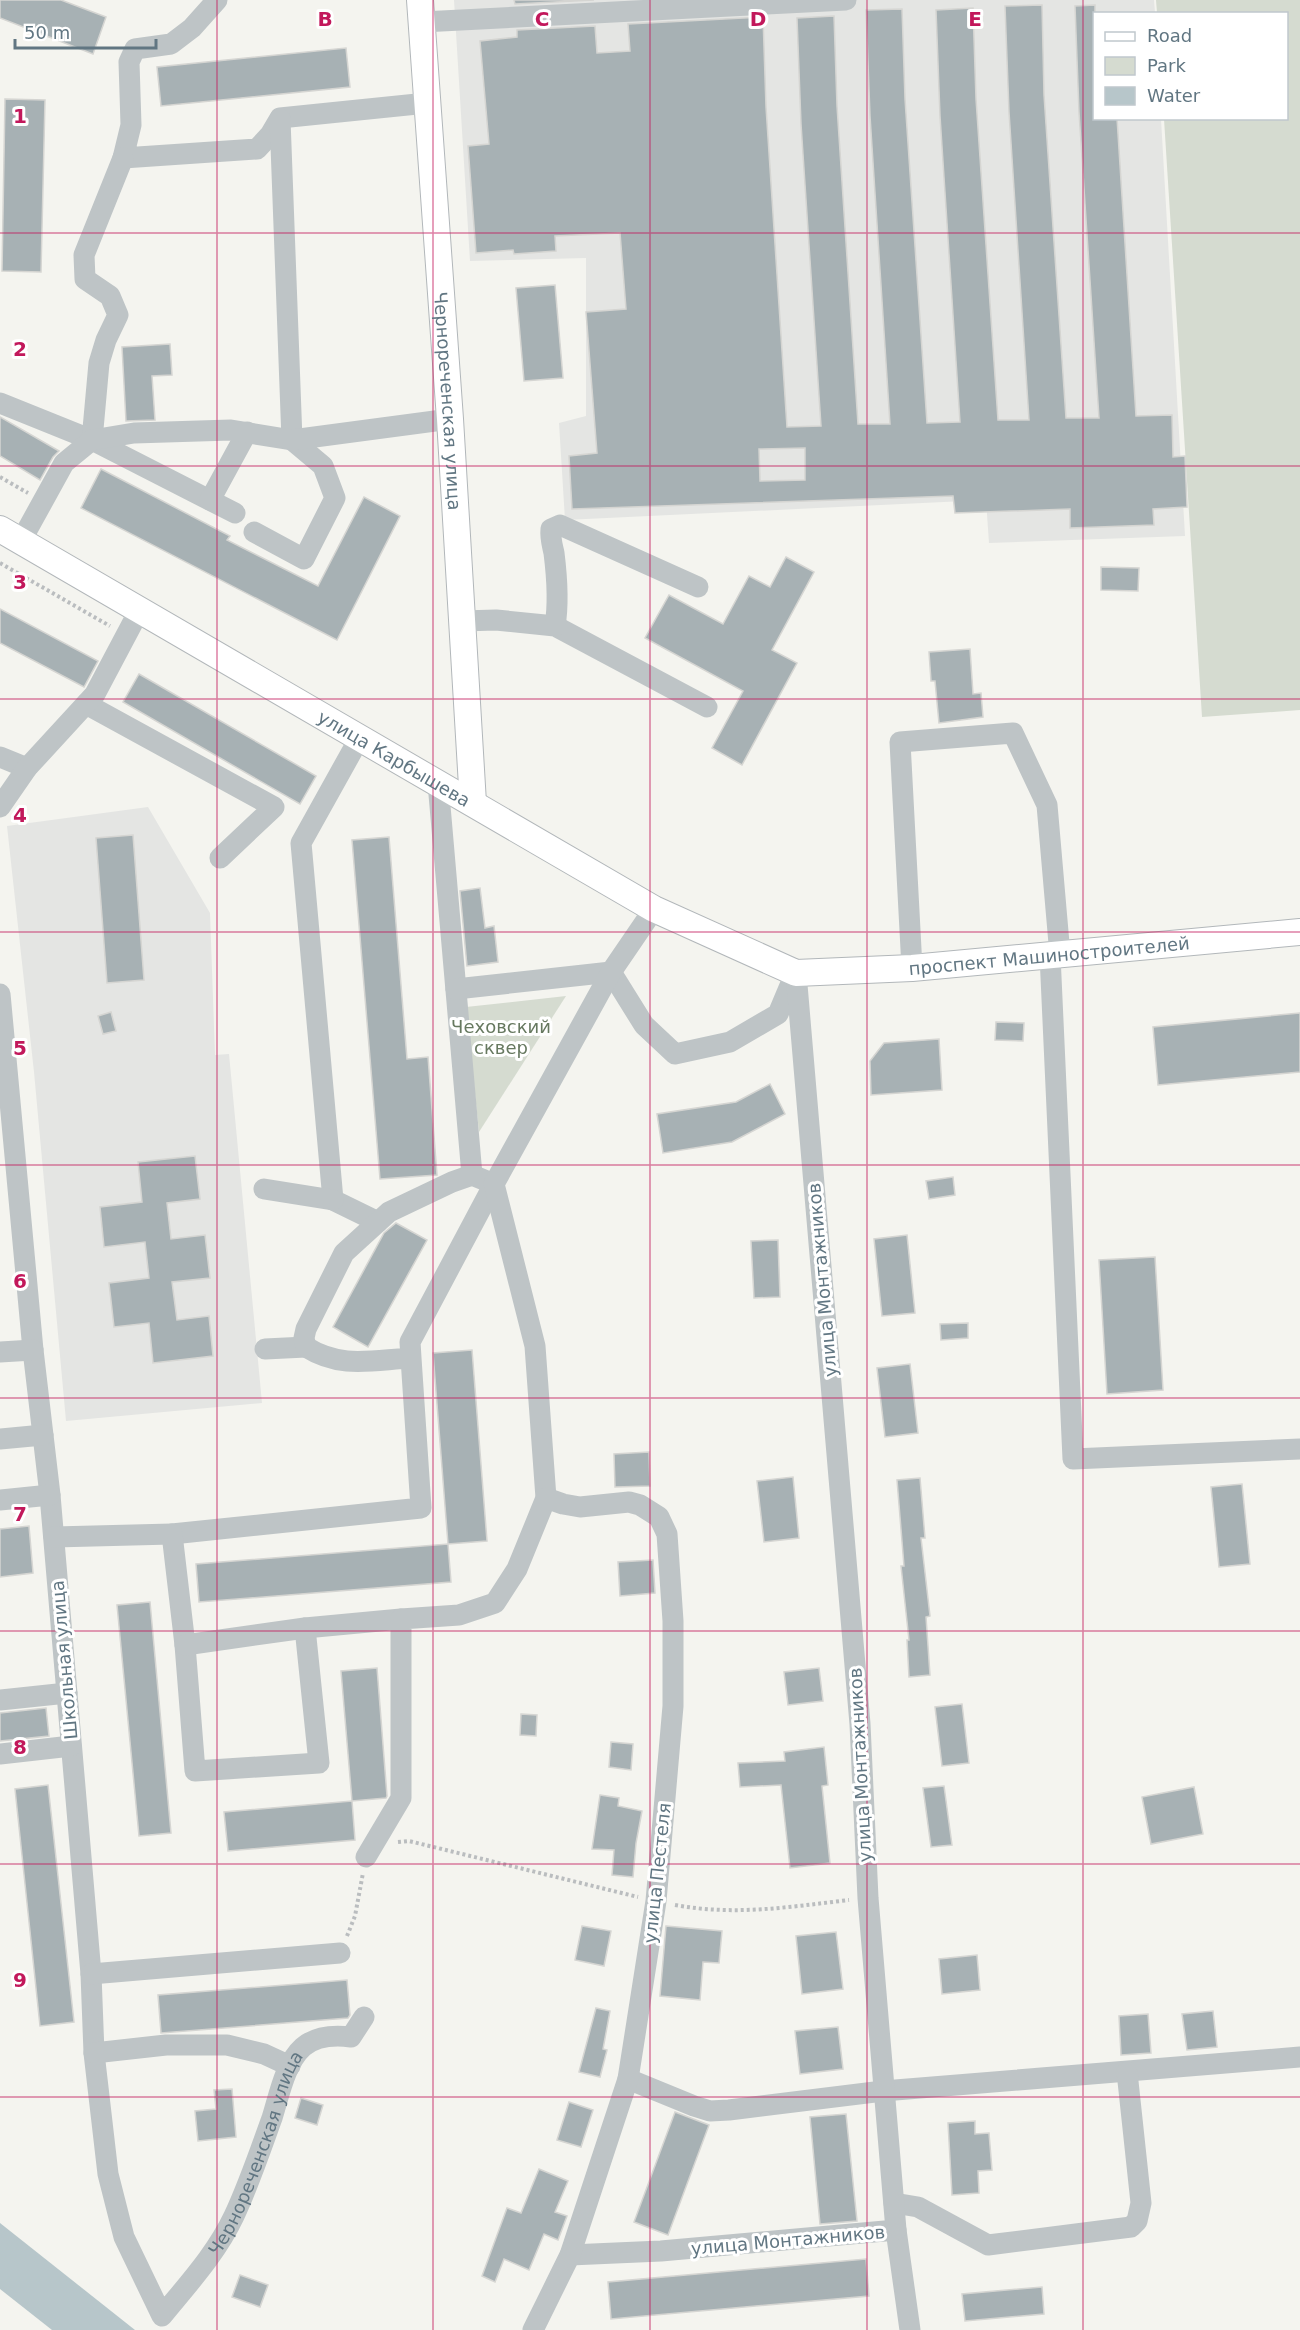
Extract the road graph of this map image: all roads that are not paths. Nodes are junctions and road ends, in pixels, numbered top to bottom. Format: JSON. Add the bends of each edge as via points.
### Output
{"nodes":[{"id":1,"x":216,"y":0,"type":"edge"},
{"id":2,"x":846,"y":0,"type":"edge"},
{"id":3,"x":421,"y":11,"type":"edge"},
{"id":4,"x":427,"y":103,"type":"junction"},
{"id":5,"x":280,"y":118,"type":"junction"},
{"id":6,"x":123,"y":158,"type":"junction"},
{"id":7,"x":0,"y":403,"type":"edge"},
{"id":8,"x":450,"y":419,"type":"junction"},
{"id":9,"x":247,"y":432,"type":"junction"},
{"id":10,"x":92,"y":440,"type":"junction"},
{"id":11,"x":292,"y":440,"type":"junction"},
{"id":12,"x":210,"y":500,"type":"junction"},
{"id":13,"x":235,"y":513,"type":"dead end"},
{"id":14,"x":255,"y":532,"type":"dead end"},
{"id":15,"x":11,"y":535,"type":"edge"},
{"id":16,"x":698,"y":587,"type":"dead end"},
{"id":17,"x":140,"y":609,"type":"junction"},
{"id":18,"x":462,"y":621,"type":"junction"},
{"id":19,"x":555,"y":626,"type":"junction"},
{"id":20,"x":86,"y":704,"type":"junction"},
{"id":21,"x":707,"y":707,"type":"dead end"},
{"id":22,"x":360,"y":737,"type":"junction"},
{"id":23,"x":0,"y":757,"type":"edge"},
{"id":24,"x":27,"y":768,"type":"junction"},
{"id":25,"x":438,"y":783,"type":"junction"},
{"id":26,"x":473,"y":803,"type":"junction"},
{"id":27,"x":0,"y":807,"type":"edge"},
{"id":28,"x":220,"y":858,"type":"dead end"},
{"id":29,"x":654,"y":909,"type":"junction"},
{"id":30,"x":1300,"y":932,"type":"edge"},
{"id":31,"x":1055,"y":955,"type":"junction"},
{"id":32,"x":912,"y":968,"type":"junction"},
{"id":33,"x":611,"y":972,"type":"junction"},
{"id":34,"x":796,"y":973,"type":"junction"},
{"id":35,"x":456,"y":989,"type":"junction"},
{"id":36,"x":0,"y":994,"type":"edge"},
{"id":37,"x":472,"y":1175,"type":"junction"},
{"id":38,"x":494,"y":1184,"type":"junction"},
{"id":39,"x":264,"y":1189,"type":"dead end"},
{"id":40,"x":333,"y":1200,"type":"junction"},
{"id":41,"x":378,"y":1222,"type":"junction"},
{"id":42,"x":306,"y":1347,"type":"junction"},
{"id":43,"x":265,"y":1349,"type":"dead end"},
{"id":44,"x":33,"y":1350,"type":"junction"},
{"id":45,"x":0,"y":1352,"type":"edge"},
{"id":46,"x":411,"y":1358,"type":"junction"},
{"id":47,"x":43,"y":1435,"type":"junction"},
{"id":48,"x":0,"y":1438,"type":"edge"},
{"id":49,"x":1300,"y":1449,"type":"edge"},
{"id":50,"x":50,"y":1495,"type":"junction"},
{"id":51,"x":546,"y":1498,"type":"junction"},
{"id":52,"x":0,"y":1500,"type":"edge"},
{"id":53,"x":172,"y":1534,"type":"junction"},
{"id":54,"x":54,"y":1537,"type":"junction"},
{"id":55,"x":401,"y":1619,"type":"junction"},
{"id":56,"x":305,"y":1628,"type":"junction"},
{"id":57,"x":185,"y":1645,"type":"junction"},
{"id":58,"x":67,"y":1693,"type":"junction"},
{"id":59,"x":0,"y":1700,"type":"edge"},
{"id":60,"x":71,"y":1746,"type":"junction"},
{"id":61,"x":0,"y":1754,"type":"edge"},
{"id":62,"x":366,"y":1857,"type":"road end"},
{"id":63,"x":340,"y":1953,"type":"road end"},
{"id":64,"x":91,"y":1974,"type":"junction"},
{"id":65,"x":364,"y":2017,"type":"dead end"},
{"id":66,"x":94,"y":2053,"type":"junction"},
{"id":67,"x":1300,"y":2057,"type":"edge"},
{"id":68,"x":290,"y":2066,"type":"junction"},
{"id":69,"x":1127,"y":2072,"type":"junction"},
{"id":70,"x":628,"y":2079,"type":"junction"},
{"id":71,"x":883,"y":2091,"type":"junction"},
{"id":72,"x":894,"y":2203,"type":"junction"},
{"id":73,"x":896,"y":2230,"type":"junction"},
{"id":74,"x":570,"y":2255,"type":"junction"},
{"id":75,"x":162,"y":2316,"type":"joint"},
{"id":76,"x":533,"y":2330,"type":"edge"},
{"id":77,"x":910,"y":2330,"type":"edge"}],
"edges":[{"from":1,"to":6,"type":"street","via":[[192,28],[171,44],[135,49],[131,55],[131,125]]},
{"from":2,"to":3,"type":"street"},
{"from":3,"to":4,"type":"main road","name":"Чернореченская улица"},
{"from":4,"to":5,"type":"street"},
{"from":4,"to":8,"type":"main road","name":"Чернореченская улица"},
{"from":5,"to":6,"type":"street","via":[[257,149]]},
{"from":5,"to":11,"type":"street"},
{"from":6,"to":10,"type":"street","via":[[84,255],[85,279],[110,296],[118,315],[99,363]]},
{"from":7,"to":10,"type":"street"},
{"from":8,"to":11,"type":"street"},
{"from":8,"to":18,"type":"main road","name":"Чернореченская улица"},
{"from":9,"to":10,"type":"street","via":[[134,433]]},
{"from":9,"to":11,"type":"street"},
{"from":9,"to":12,"type":"street"},
{"from":10,"to":12,"type":"street"},
{"from":10,"to":15,"type":"street","via":[[64,463],[43,501]]},
{"from":11,"to":14,"type":"street","via":[[323,466],[335,498],[304,559]]},
{"from":12,"to":13,"type":"street"},
{"from":15,"to":17,"type":"main road","name":"улица Карбышева"},
{"from":16,"to":19,"type":"street","via":[[560,525],[551,529],[550,538],[558,605]]},
{"from":17,"to":20,"type":"street"},
{"from":17,"to":22,"type":"main road","name":"улица Карбышева"},
{"from":18,"to":19,"type":"street"},
{"from":18,"to":26,"type":"main road","name":"Чернореченская улица"},
{"from":19,"to":21,"type":"street"},
{"from":20,"to":24,"type":"street"},
{"from":20,"to":28,"type":"street","via":[[273,807]]},
{"from":22,"to":25,"type":"main road","name":"улица Карбышева"},
{"from":22,"to":40,"type":"street","via":[[301,843]]},
{"from":23,"to":24,"type":"street"},
{"from":24,"to":27,"type":"street"},
{"from":25,"to":26,"type":"main road","name":"улица Карбышева"},
{"from":25,"to":35,"type":"street"},
{"from":26,"to":29,"type":"main road","name":"улица Карбышева"},
{"from":29,"to":33,"type":"street"},
{"from":29,"to":34,"type":"main road","name":"улица Карбышева"},
{"from":30,"to":31,"type":"main road","name":"проспект Машиностроителей"},
{"from":31,"to":32,"type":"main road","name":"проспект Машиностроителей"},
{"from":31,"to":32,"type":"street","via":[[1047,805],[1013,733],[900,742]]},
{"from":31,"to":49,"type":"street","via":[[1073,1459]]},
{"from":32,"to":34,"type":"main road","name":"проспект Машиностроителей"},
{"from":33,"to":34,"type":"street","via":[[644,1025],[675,1054],[730,1042],[778,1014]]},
{"from":33,"to":35,"type":"street"},
{"from":33,"to":38,"type":"street"},
{"from":34,"to":71,"type":"street","name":"улица Монтажников","via":[[860,1724]]},
{"from":35,"to":37,"type":"street"},
{"from":36,"to":44,"type":"street","name":"Школьная улица"},
{"from":37,"to":38,"type":"street"},
{"from":37,"to":41,"type":"street","via":[[389,1212]]},
{"from":38,"to":46,"type":"street","via":[[410,1342]]},
{"from":38,"to":51,"type":"street","via":[[535,1346]]},
{"from":39,"to":40,"type":"street"},
{"from":40,"to":41,"type":"street"},
{"from":41,"to":42,"type":"street","via":[[344,1253],[306,1329]]},
{"from":42,"to":43,"type":"street"},
{"from":42,"to":46,"type":"street","via":[[341,1362]]},
{"from":44,"to":45,"type":"street"},
{"from":44,"to":47,"type":"street","name":"Школьная улица"},
{"from":46,"to":53,"type":"street","via":[[421,1508]]},
{"from":47,"to":48,"type":"street"},
{"from":47,"to":50,"type":"street","name":"Школьная улица"},
{"from":50,"to":52,"type":"street"},
{"from":50,"to":54,"type":"street","name":"Школьная улица"},
{"from":51,"to":55,"type":"street","via":[[517,1569],[495,1603],[459,1615]]},
{"from":51,"to":70,"type":"street","name":"улица Пестеля","via":[[580,1507],[629,1502],[640,1505],[659,1517],[667,1534],[674,1621],[673,1706],[656,1901]]},
{"from":53,"to":54,"type":"street"},
{"from":53,"to":57,"type":"street"},
{"from":54,"to":58,"type":"street","name":"Школьная улица"},
{"from":55,"to":56,"type":"street"},
{"from":55,"to":62,"type":"street","via":[[401,1798]]},
{"from":56,"to":57,"type":"street"},
{"from":56,"to":57,"type":"street","via":[[319,1763],[195,1771]]},
{"from":58,"to":59,"type":"street"},
{"from":58,"to":60,"type":"street","name":"Школьная улица"},
{"from":60,"to":61,"type":"street"},
{"from":60,"to":64,"type":"street","name":"Школьная улица"},
{"from":63,"to":64,"type":"street"},
{"from":64,"to":66,"type":"street","name":"Школьная улица"},
{"from":65,"to":68,"type":"street","name":"Чернореченская улица","via":[[351,2037],[322,2037],[303,2047]]},
{"from":66,"to":68,"type":"street","via":[[166,2045],[227,2045],[264,2054]]},
{"from":66,"to":75,"type":"street","name":"Школьная улица","via":[[108,2174],[117,2212],[132,2255]]},
{"from":67,"to":69,"type":"street"},
{"from":68,"to":75,"type":"street","name":"Чернореченская улица","via":[[256,2163],[223,2238]]},
{"from":69,"to":71,"type":"street"},
{"from":69,"to":72,"type":"street","via":[[1141,2203],[1137,2221],[1131,2227],[988,2245],[918,2207]]},
{"from":70,"to":71,"type":"street","via":[[710,2110]]},
{"from":70,"to":74,"type":"street","name":"улица Пестеля"},
{"from":71,"to":72,"type":"street","name":"улица Монтажников"},
{"from":72,"to":73,"type":"street","name":"улица Монтажников"},
{"from":73,"to":74,"type":"street","name":"улица Монтажников"},
{"from":73,"to":77,"type":"street"},
{"from":74,"to":76,"type":"street","name":"улица Пестеля"}]}
